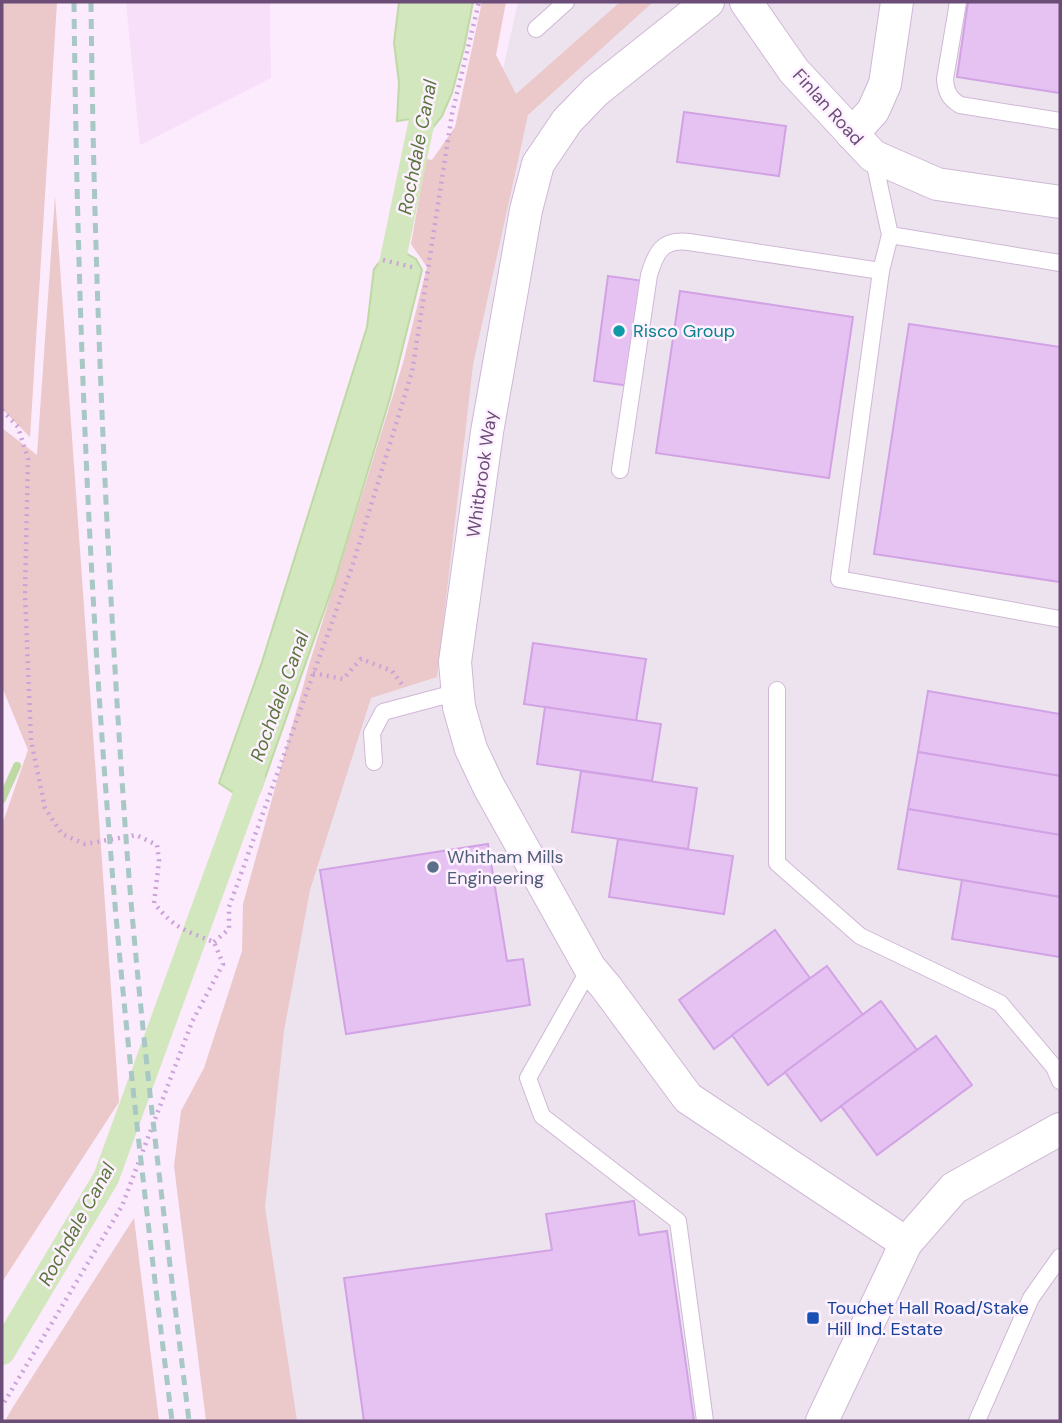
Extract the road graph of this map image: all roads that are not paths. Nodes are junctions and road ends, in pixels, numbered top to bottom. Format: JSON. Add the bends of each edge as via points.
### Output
{"nodes":[{"id":1,"x":566,"y":2,"type":"edge"},
{"id":2,"x":706,"y":2,"type":"edge"},
{"id":3,"x":746,"y":2,"type":"edge"},
{"id":4,"x":897,"y":2,"type":"edge"},
{"id":5,"x":958,"y":2,"type":"edge"},
{"id":6,"x":536,"y":29,"type":"dead end"},
{"id":7,"x":1060,"y":121,"type":"edge"},
{"id":8,"x":862,"y":145,"type":"junction"},
{"id":9,"x":1060,"y":202,"type":"edge"},
{"id":10,"x":890,"y":235,"type":"junction"},
{"id":11,"x":1060,"y":263,"type":"edge"},
{"id":12,"x":881,"y":271,"type":"junction"},
{"id":13,"x":620,"y":470,"type":"dead end"},
{"id":14,"x":1060,"y":618,"type":"edge"},
{"id":15,"x":778,"y":690,"type":"dead end"},
{"id":16,"x":458,"y":692,"type":"junction"},
{"id":17,"x":374,"y":762,"type":"dead end"},
{"id":18,"x":598,"y":977,"type":"junction"},
{"id":19,"x":1060,"y":1081,"type":"edge"},
{"id":20,"x":1060,"y":1129,"type":"edge"},
{"id":21,"x":906,"y":1243,"type":"junction"},
{"id":22,"x":1060,"y":1257,"type":"edge"},
{"id":23,"x":705,"y":1421,"type":"edge"},
{"id":24,"x":822,"y":1421,"type":"edge"},
{"id":25,"x":977,"y":1421,"type":"edge"}],
"edges":[{"from":1,"to":6,"type":"lane"},
{"from":2,"to":16,"type":"street","name":"Whitbrook Way","via":[[596,91],[567,121],[538,164],[487,432],[455,662]]},
{"from":3,"to":8,"type":"street","name":"Finlan Road","via":[[794,71]]},
{"from":4,"to":8,"type":"street","via":[[885,84]]},
{"from":5,"to":7,"type":"lane","via":[[945,79],[952,100]]},
{"from":8,"to":9,"type":"street","name":"Finlan Road","via":[[937,184]]},
{"from":8,"to":10,"type":"lane"},
{"from":10,"to":11,"type":"lane"},
{"from":10,"to":12,"type":"lane"},
{"from":12,"to":13,"type":"lane","via":[[675,240],[665,245],[654,257],[649,275]]},
{"from":12,"to":14,"type":"lane","via":[[839,579]]},
{"from":15,"to":19,"type":"lane","via":[[777,863],[860,936],[1000,1003],[1054,1067]]},
{"from":16,"to":17,"type":"lane","via":[[383,712],[372,733]]},
{"from":16,"to":18,"type":"street","name":"Whitbrook Way","via":[[471,749],[489,788]]},
{"from":18,"to":21,"type":"street","name":"Whitbrook Way","via":[[688,1098]]},
{"from":18,"to":23,"type":"lane","via":[[528,1078],[542,1116],[678,1221]]},
{"from":20,"to":21,"type":"street","via":[[954,1188]]},
{"from":21,"to":24,"type":"street"},
{"from":22,"to":25,"type":"lane","via":[[1031,1298]]}]}
